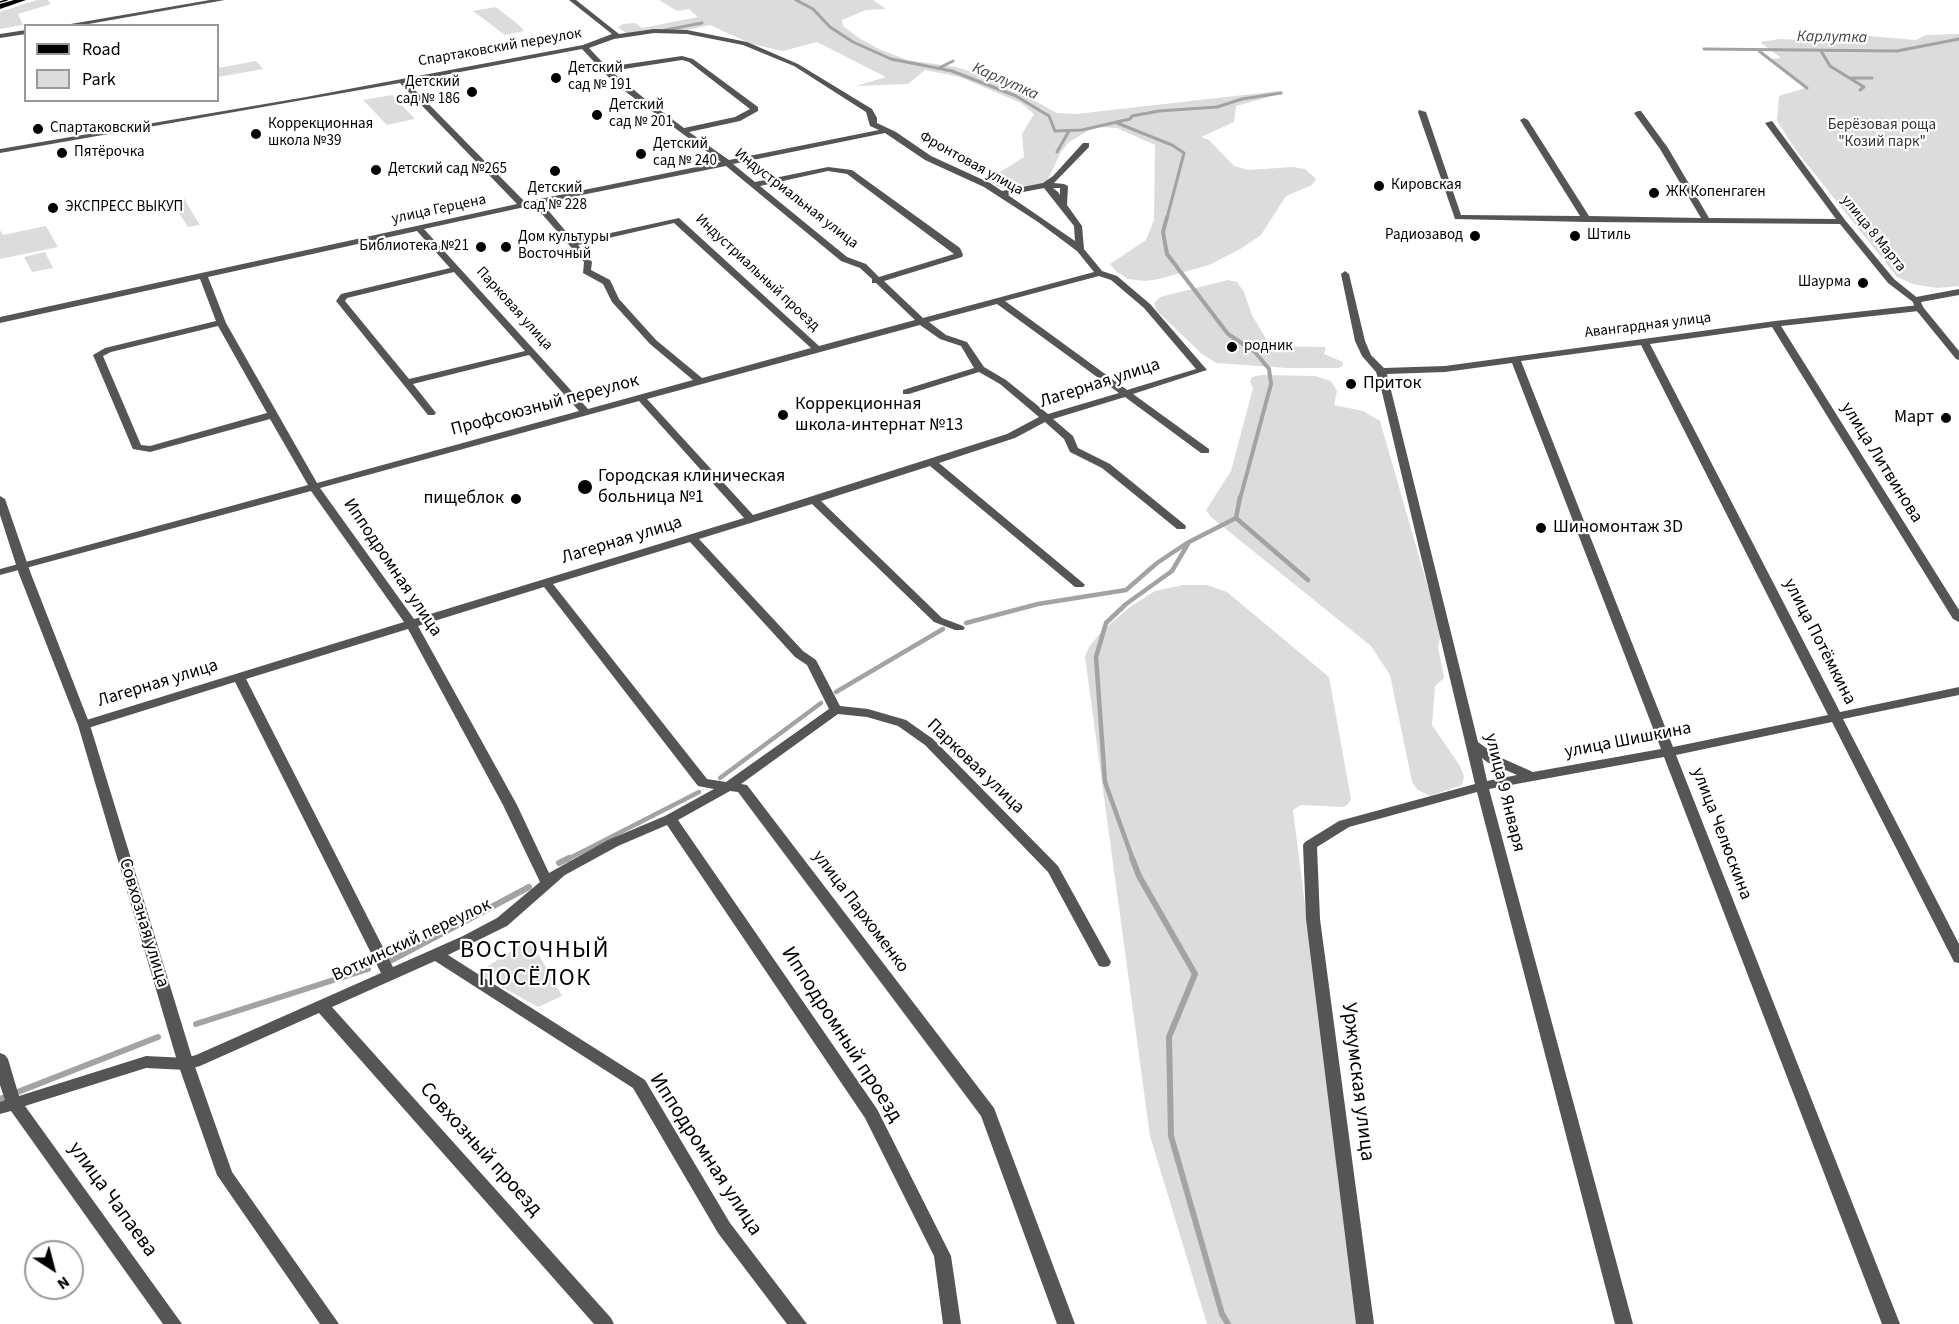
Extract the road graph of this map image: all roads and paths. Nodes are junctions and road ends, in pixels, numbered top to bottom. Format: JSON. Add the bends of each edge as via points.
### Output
{"nodes":[{"id":1,"x":22,"y":0,"type":"edge"},
{"id":2,"x":222,"y":0,"type":"edge"},
{"id":3,"x":572,"y":0,"type":"edge"},
{"id":4,"x":0,"y":7,"type":"edge"},
{"id":5,"x":74,"y":24,"type":"edge"},
{"id":6,"x":24,"y":32,"type":"edge"},
{"id":7,"x":0,"y":36,"type":"edge"},
{"id":8,"x":613,"y":37,"type":"junction"},
{"id":9,"x":584,"y":47,"type":"junction"},
{"id":10,"x":607,"y":69,"type":"junction"},
{"id":11,"x":401,"y":80,"type":"junction"},
{"id":12,"x":1422,"y":112,"type":"dead end"},
{"id":13,"x":1638,"y":113,"type":"dead end"},
{"id":14,"x":1524,"y":120,"type":"dead end"},
{"id":15,"x":1769,"y":123,"type":"dead end"},
{"id":16,"x":873,"y":124,"type":"junction"},
{"id":17,"x":682,"y":131,"type":"junction"},
{"id":18,"x":885,"y":131,"type":"junction"},
{"id":19,"x":841,"y":140,"type":"junction"},
{"id":20,"x":1086,"y":145,"type":"dead end"},
{"id":21,"x":0,"y":151,"type":"edge"},
{"id":22,"x":727,"y":163,"type":"junction"},
{"id":23,"x":753,"y":185,"type":"junction"},
{"id":24,"x":1046,"y":185,"type":"junction"},
{"id":25,"x":1002,"y":194,"type":"junction"},
{"id":26,"x":536,"y":202,"type":"junction"},
{"id":27,"x":523,"y":205,"type":"junction"},
{"id":28,"x":1587,"y":220,"type":"junction"},
{"id":29,"x":1707,"y":221,"type":"junction"},
{"id":30,"x":1842,"y":222,"type":"junction"},
{"id":31,"x":419,"y":228,"type":"junction"},
{"id":32,"x":573,"y":244,"type":"junction"},
{"id":33,"x":1080,"y":249,"type":"junction"},
{"id":34,"x":456,"y":269,"type":"junction"},
{"id":35,"x":1099,"y":273,"type":"junction"},
{"id":36,"x":1345,"y":274,"type":"dead end"},
{"id":37,"x":203,"y":276,"type":"junction"},
{"id":38,"x":875,"y":281,"type":"junction"},
{"id":39,"x":1959,"y":292,"type":"edge"},
{"id":40,"x":998,"y":300,"type":"junction"},
{"id":41,"x":1918,"y":304,"type":"junction"},
{"id":42,"x":0,"y":320,"type":"edge"},
{"id":43,"x":921,"y":321,"type":"junction"},
{"id":44,"x":221,"y":323,"type":"junction"},
{"id":45,"x":1775,"y":324,"type":"junction"},
{"id":46,"x":1645,"y":343,"type":"junction"},
{"id":47,"x":817,"y":349,"type":"junction"},
{"id":48,"x":531,"y":352,"type":"junction"},
{"id":49,"x":1959,"y":357,"type":"edge"},
{"id":50,"x":1515,"y":358,"type":"junction"},
{"id":51,"x":980,"y":369,"type":"junction"},
{"id":52,"x":1381,"y":371,"type":"junction"},
{"id":53,"x":700,"y":381,"type":"junction"},
{"id":54,"x":406,"y":382,"type":"junction"},
{"id":55,"x":906,"y":392,"type":"dead end"},
{"id":56,"x":1127,"y":393,"type":"junction"},
{"id":57,"x":640,"y":397,"type":"junction"},
{"id":58,"x":585,"y":412,"type":"junction"},
{"id":59,"x":431,"y":413,"type":"dead end"},
{"id":60,"x":273,"y":415,"type":"junction"},
{"id":61,"x":1046,"y":418,"type":"junction"},
{"id":62,"x":1205,"y":451,"type":"dead end"},
{"id":63,"x":930,"y":461,"type":"junction"},
{"id":64,"x":314,"y":486,"type":"junction"},
{"id":65,"x":0,"y":499,"type":"edge"},
{"id":66,"x":814,"y":500,"type":"junction"},
{"id":67,"x":751,"y":519,"type":"junction"},
{"id":68,"x":1180,"y":526,"type":"dead end"},
{"id":69,"x":692,"y":538,"type":"junction"},
{"id":70,"x":22,"y":566,"type":"junction"},
{"id":71,"x":0,"y":572,"type":"edge"},
{"id":72,"x":547,"y":584,"type":"junction"},
{"id":73,"x":1078,"y":585,"type":"dead end"},
{"id":74,"x":1959,"y":619,"type":"edge"},
{"id":75,"x":412,"y":625,"type":"junction"},
{"id":76,"x":958,"y":628,"type":"dead end"},
{"id":77,"x":239,"y":678,"type":"junction"},
{"id":78,"x":1959,"y":691,"type":"edge"},
{"id":79,"x":836,"y":710,"type":"junction"},
{"id":80,"x":1837,"y":717,"type":"junction"},
{"id":81,"x":84,"y":725,"type":"junction"},
{"id":82,"x":1473,"y":745,"type":"junction"},
{"id":83,"x":1670,"y":752,"type":"junction"},
{"id":84,"x":1534,"y":777,"type":"junction"},
{"id":85,"x":729,"y":786,"type":"junction"},
{"id":86,"x":1482,"y":786,"type":"junction"},
{"id":87,"x":670,"y":819,"type":"junction"},
{"id":88,"x":1310,"y":845,"type":"joint"},
{"id":89,"x":547,"y":883,"type":"junction"},
{"id":90,"x":435,"y":954,"type":"junction"},
{"id":91,"x":1959,"y":958,"type":"edge"},
{"id":92,"x":1104,"y":962,"type":"dead end"},
{"id":93,"x":388,"y":974,"type":"junction"},
{"id":94,"x":321,"y":1005,"type":"junction"},
{"id":95,"x":0,"y":1059,"type":"edge"},
{"id":96,"x":186,"y":1064,"type":"junction"},
{"id":97,"x":7,"y":1105,"type":"edge"},
{"id":98,"x":173,"y":1324,"type":"edge"},
{"id":99,"x":330,"y":1324,"type":"edge"},
{"id":100,"x":606,"y":1324,"type":"edge"},
{"id":101,"x":798,"y":1324,"type":"edge"},
{"id":102,"x":952,"y":1324,"type":"edge"},
{"id":103,"x":1066,"y":1324,"type":"edge"},
{"id":104,"x":1365,"y":1324,"type":"edge"},
{"id":105,"x":1624,"y":1324,"type":"edge"},
{"id":106,"x":1891,"y":1324,"type":"edge"}],
"edges":[{"from":1,"to":4,"type":"main road"},
{"from":2,"to":5,"type":"street"},
{"from":3,"to":8,"type":"street","via":[[616,34]]},
{"from":6,"to":7,"type":"street"},
{"from":8,"to":9,"type":"street","name":"Спартаковский переулок"},
{"from":8,"to":16,"type":"street","name":"Фронтовая улица","via":[[670,30],[745,42],[796,65],[869,111]]},
{"from":9,"to":10,"type":"street","name":"Индустриальная улица"},
{"from":9,"to":11,"type":"street","name":"Спартаковский переулок"},
{"from":10,"to":17,"type":"street","name":"Индустриальная улица","via":[[618,82]]},
{"from":10,"to":17,"type":"street","via":[[691,60],[755,109],[737,119]]},
{"from":11,"to":21,"type":"street","name":"Спартаковский переулок"},
{"from":11,"to":27,"type":"street"},
{"from":12,"to":28,"type":"street","via":[[1458,217]]},
{"from":13,"to":29,"type":"street","via":[[1664,148]]},
{"from":14,"to":28,"type":"street"},
{"from":15,"to":30,"type":"street","name":"улица 8 Марта"},
{"from":16,"to":18,"type":"street","name":"Фронтовая улица"},
{"from":16,"to":19,"type":"street"},
{"from":17,"to":22,"type":"street","name":"Индустриальная улица"},
{"from":18,"to":19,"type":"street","name":"улица Герцена"},
{"from":18,"to":25,"type":"street","name":"Фронтовая улица","via":[[928,158]]},
{"from":19,"to":22,"type":"street","name":"улица Герцена"},
{"from":20,"to":24,"type":"street"},
{"from":22,"to":23,"type":"street","name":"Индустриальная улица"},
{"from":22,"to":26,"type":"street","name":"улица Герцена"},
{"from":23,"to":38,"type":"street","name":"Индустриальная улица","via":[[844,259],[863,266]]},
{"from":23,"to":38,"type":"street","via":[[828,169],[849,172],[959,255]]},
{"from":24,"to":25,"type":"street"},
{"from":24,"to":33,"type":"street","via":[[1078,226]]},
{"from":25,"to":33,"type":"street","name":"Фронтовая улица"},
{"from":26,"to":27,"type":"street","name":"улица Герцена"},
{"from":26,"to":32,"type":"street"},
{"from":27,"to":31,"type":"street","name":"улица Герцена"},
{"from":28,"to":29,"type":"street"},
{"from":29,"to":30,"type":"street"},
{"from":30,"to":41,"type":"street","name":"улица 8 Марта","via":[[1891,281]]},
{"from":31,"to":34,"type":"street","name":"Парковая улица"},
{"from":31,"to":37,"type":"street","name":"улица Герцена"},
{"from":32,"to":47,"type":"street","name":"Индустриальный проезд","via":[[676,220]]},
{"from":32,"to":53,"type":"street","via":[[588,262],[586,271],[607,282],[615,300],[653,342]]},
{"from":33,"to":35,"type":"street","name":"Фронтовая улица"},
{"from":34,"to":48,"type":"street","name":"Парковая улица"},
{"from":34,"to":54,"type":"street","via":[[344,296],[340,301]]},
{"from":35,"to":40,"type":"street","name":"Профсоюзный переулок"},
{"from":35,"to":56,"type":"street","name":"Лагерная улица","via":[[1114,278],[1146,306],[1202,370]]},
{"from":36,"to":52,"type":"street","name":"улица 9 Января","via":[[1360,341]]},
{"from":37,"to":42,"type":"street","name":"улица Герцена"},
{"from":37,"to":44,"type":"street","name":"Ипподромная улица"},
{"from":38,"to":43,"type":"street","name":"Индустриальная улица"},
{"from":39,"to":41,"type":"street","name":"Авангардная улица"},
{"from":40,"to":43,"type":"street","name":"Профсоюзный переулок"},
{"from":40,"to":56,"type":"street"},
{"from":41,"to":45,"type":"street","name":"Авангардная улица"},
{"from":41,"to":49,"type":"street","name":"улица 8 Марта"},
{"from":43,"to":47,"type":"street","name":"Профсоюзный переулок"},
{"from":43,"to":51,"type":"street","name":"Индустриальная улица","via":[[943,337],[964,344]]},
{"from":44,"to":60,"type":"street","name":"Ипподромная улица"},
{"from":44,"to":60,"type":"street","via":[[98,355],[137,447],[150,449]]},
{"from":45,"to":46,"type":"street","name":"Авангардная улица"},
{"from":45,"to":74,"type":"street","name":"улица Литвинова"},
{"from":46,"to":50,"type":"street","name":"Авангардная улица"},
{"from":46,"to":80,"type":"street","name":"улица Потёмкина"},
{"from":47,"to":53,"type":"street","name":"Профсоюзный переулок"},
{"from":48,"to":54,"type":"street"},
{"from":48,"to":58,"type":"street","name":"Парковая улица"},
{"from":50,"to":52,"type":"street","name":"Авангардная улица","via":[[1445,369]]},
{"from":50,"to":83,"type":"street","name":"улица Челюскина"},
{"from":51,"to":55,"type":"street"},
{"from":51,"to":61,"type":"street","name":"Индустриальная улица","via":[[1003,382]]},
{"from":52,"to":82,"type":"street","name":"улица 9 Января"},
{"from":53,"to":57,"type":"street","name":"Профсоюзный переулок"},
{"from":54,"to":59,"type":"street"},
{"from":56,"to":61,"type":"street","name":"Лагерная улица"},
{"from":56,"to":62,"type":"street"},
{"from":57,"to":58,"type":"street","name":"Профсоюзный переулок"},
{"from":57,"to":67,"type":"street"},
{"from":58,"to":64,"type":"street","name":"Профсоюзный переулок"},
{"from":60,"to":64,"type":"street","name":"Ипподромная улица"},
{"from":61,"to":63,"type":"street","name":"Лагерная улица","via":[[1011,436]]},
{"from":61,"to":68,"type":"street","name":"Индустриальная улица","via":[[1070,438],[1074,450],[1106,466]]},
{"from":63,"to":66,"type":"street","name":"Лагерная улица"},
{"from":63,"to":73,"type":"street"},
{"from":64,"to":70,"type":"street","name":"Профсоюзный переулок"},
{"from":64,"to":75,"type":"street","name":"Ипподромная улица"},
{"from":65,"to":70,"type":"street","name":"Совхозная улица"},
{"from":66,"to":67,"type":"street","name":"Лагерная улица"},
{"from":66,"to":76,"type":"street","via":[[938,620]]},
{"from":67,"to":69,"type":"street","name":"Лагерная улица"},
{"from":69,"to":72,"type":"street","name":"Лагерная улица"},
{"from":69,"to":79,"type":"street","via":[[799,654],[812,663]]},
{"from":70,"to":71,"type":"street","name":"Профсоюзный переулок"},
{"from":70,"to":81,"type":"street","name":"Совхозная улица"},
{"from":72,"to":75,"type":"street","name":"Лагерная улица"},
{"from":72,"to":85,"type":"street","name":"улица Пархоменко","via":[[702,783]]},
{"from":75,"to":77,"type":"street","name":"Лагерная улица"},
{"from":75,"to":89,"type":"street","name":"Ипподромная улица","via":[[510,804]]},
{"from":77,"to":81,"type":"street","name":"Лагерная улица"},
{"from":77,"to":93,"type":"street"},
{"from":78,"to":80,"type":"street","name":"улица Шишкина"},
{"from":79,"to":85,"type":"street","name":"Воткинский переулок"},
{"from":79,"to":92,"type":"street","name":"Парковая улица","via":[[868,713],[903,723],[929,742],[1053,869]]},
{"from":80,"to":83,"type":"street","name":"улица Шишкина"},
{"from":80,"to":91,"type":"street","name":"улица Потёмкина"},
{"from":81,"to":96,"type":"street","name":"Совхозная улица"},
{"from":82,"to":84,"type":"street","via":[[1492,759]]},
{"from":82,"to":86,"type":"street","name":"улица 9 Января"},
{"from":83,"to":84,"type":"street","name":"улица Шишкина"},
{"from":83,"to":106,"type":"street","name":"улица Челюскина"},
{"from":84,"to":86,"type":"street","name":"улица Шишкина"},
{"from":85,"to":87,"type":"street","name":"Воткинский переулок"},
{"from":85,"to":103,"type":"street","name":"улица Пархоменко","via":[[742,788],[988,1113]]},
{"from":86,"to":88,"type":"street","name":"улица Шишкина","via":[[1344,824]]},
{"from":86,"to":105,"type":"street","name":"улица 9 Января"},
{"from":87,"to":89,"type":"street","name":"Воткинский переулок","via":[[613,843]]},
{"from":87,"to":102,"type":"street","name":"Ипподромный проезд","via":[[871,1114],[942,1256]]},
{"from":88,"to":104,"type":"street","name":"Уржумская улица","via":[[1313,919]]},
{"from":89,"to":90,"type":"street","name":"Воткинский переулок","via":[[502,922]]},
{"from":90,"to":93,"type":"street","name":"Воткинский переулок"},
{"from":90,"to":101,"type":"street","name":"Ипподромная улица","via":[[639,1084],[724,1228]]},
{"from":93,"to":94,"type":"street","name":"Воткинский переулок"},
{"from":94,"to":96,"type":"street","name":"Воткинский переулок"},
{"from":94,"to":100,"type":"street","name":"Совхозный проезд"},
{"from":95,"to":97,"type":"street","name":"улица Чапаева"},
{"from":96,"to":97,"type":"street","name":"Воткинский переулок","via":[[146,1062]]},
{"from":96,"to":99,"type":"street","name":"Совхозная улица","via":[[225,1175]]},
{"from":97,"to":98,"type":"street","name":"улица Чапаева"}]}
